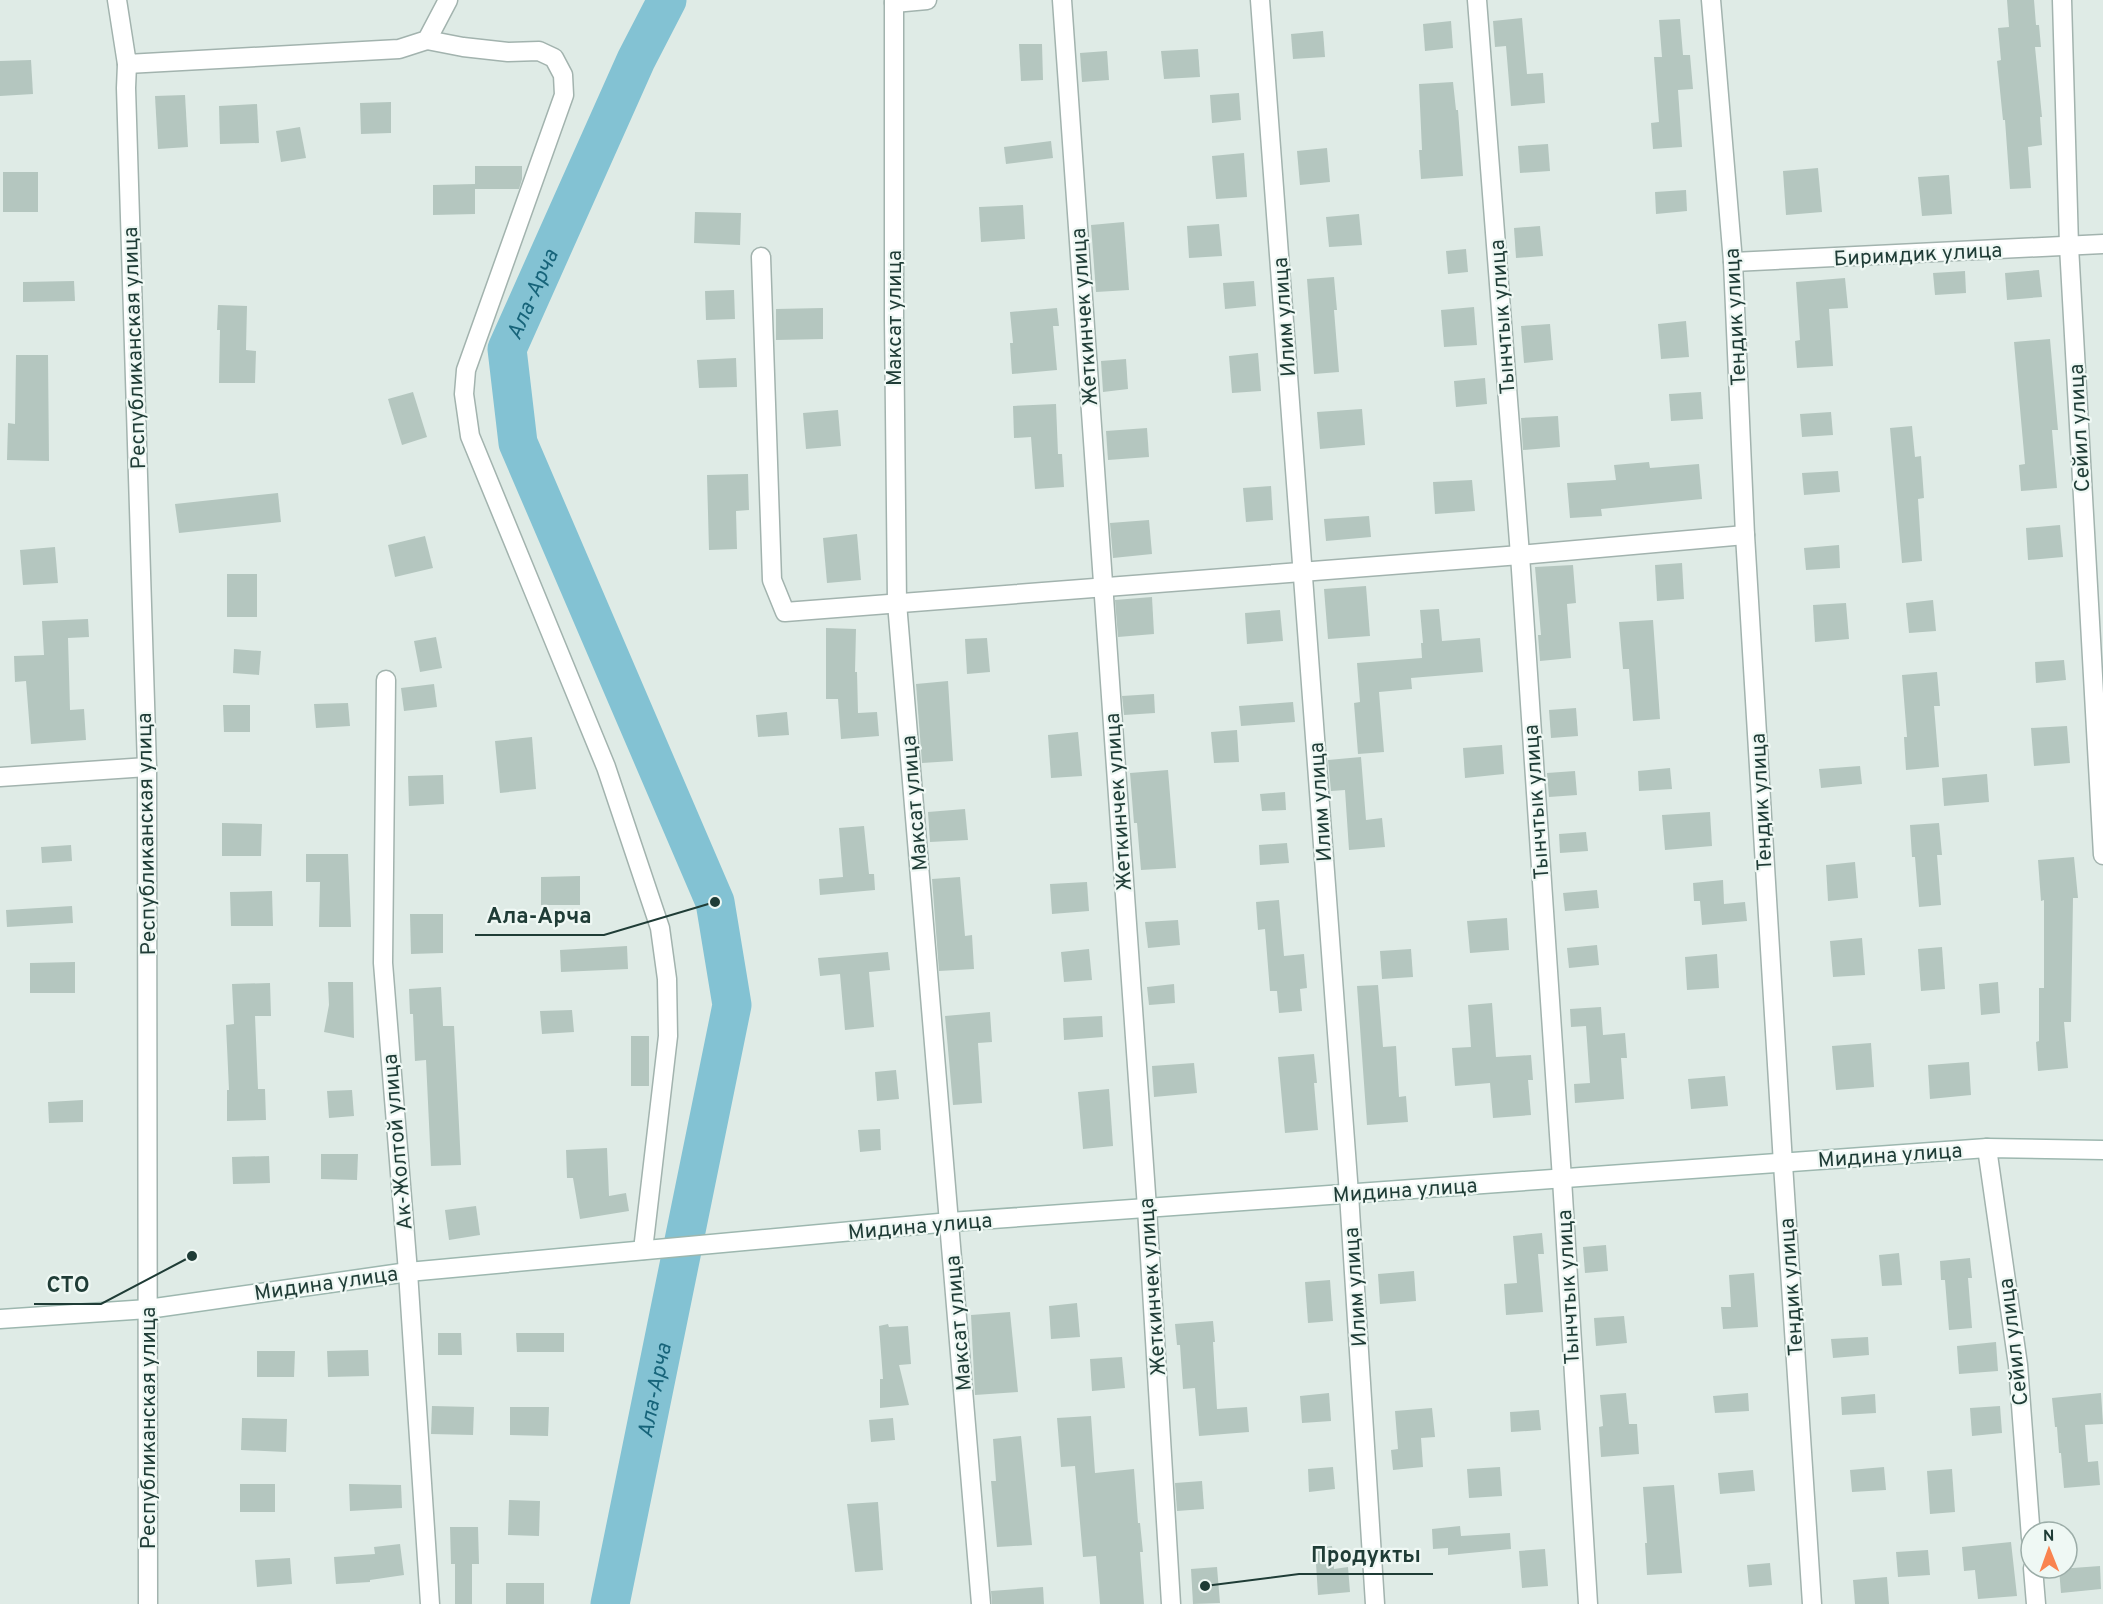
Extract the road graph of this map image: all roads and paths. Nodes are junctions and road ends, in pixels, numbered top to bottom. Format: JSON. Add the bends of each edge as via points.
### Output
{"nodes":[{"id":1,"x":117,"y":0,"type":"edge"},
{"id":2,"x":448,"y":0,"type":"edge"},
{"id":3,"x":927,"y":0,"type":"edge"},
{"id":4,"x":1062,"y":0,"type":"edge"},
{"id":5,"x":1260,"y":0,"type":"edge"},
{"id":6,"x":1477,"y":0,"type":"edge"},
{"id":7,"x":1711,"y":0,"type":"edge"},
{"id":8,"x":2062,"y":0,"type":"edge"},
{"id":9,"x":894,"y":2,"type":"edge"},
{"id":10,"x":427,"y":40,"type":"junction"},
{"id":11,"x":127,"y":64,"type":"junction"},
{"id":12,"x":2103,"y":244,"type":"edge"},
{"id":13,"x":2069,"y":246,"type":"junction"},
{"id":14,"x":761,"y":257,"type":"dead end"},
{"id":15,"x":1733,"y":262,"type":"junction"},
{"id":16,"x":1745,"y":535,"type":"junction"},
{"id":17,"x":1520,"y":555,"type":"junction"},
{"id":18,"x":1302,"y":572,"type":"junction"},
{"id":19,"x":1103,"y":587,"type":"junction"},
{"id":20,"x":897,"y":603,"type":"junction"},
{"id":21,"x":386,"y":680,"type":"dead end"},
{"id":22,"x":147,"y":767,"type":"junction"},
{"id":23,"x":0,"y":777,"type":"edge"},
{"id":24,"x":2103,"y":855,"type":"edge"},
{"id":25,"x":1987,"y":1148,"type":"junction"},
{"id":26,"x":2103,"y":1150,"type":"edge"},
{"id":27,"x":1783,"y":1164,"type":"junction"},
{"id":28,"x":1562,"y":1179,"type":"junction"},
{"id":29,"x":1349,"y":1194,"type":"junction"},
{"id":30,"x":1147,"y":1208,"type":"junction"},
{"id":31,"x":950,"y":1222,"type":"junction"},
{"id":32,"x":647,"y":1250,"type":"junction"},
{"id":33,"x":408,"y":1272,"type":"junction"},
{"id":34,"x":148,"y":1309,"type":"junction"},
{"id":35,"x":0,"y":1318,"type":"edge"},
{"id":36,"x":2030,"y":1520,"type":"edge"},
{"id":37,"x":2034,"y":1580,"type":"edge"},
{"id":38,"x":148,"y":1604,"type":"edge"},
{"id":39,"x":430,"y":1604,"type":"edge"},
{"id":40,"x":981,"y":1604,"type":"edge"},
{"id":41,"x":1171,"y":1604,"type":"edge"},
{"id":42,"x":1375,"y":1604,"type":"edge"},
{"id":43,"x":1588,"y":1604,"type":"edge"},
{"id":44,"x":1812,"y":1604,"type":"edge"},
{"id":45,"x":2036,"y":1604,"type":"edge"}],
"edges":[{"from":1,"to":11,"type":"street","name":"Республиканская улица"},
{"from":2,"to":10,"type":"street"},
{"from":3,"to":9,"type":"street"},
{"from":4,"to":19,"type":"street","name":"Жеткинчек улица"},
{"from":5,"to":18,"type":"street","name":"Илим улица"},
{"from":6,"to":17,"type":"street","name":"Тынчтык улица"},
{"from":7,"to":15,"type":"street","name":"Тендик улица"},
{"from":8,"to":13,"type":"street","name":"Сейил улица"},
{"from":9,"to":20,"type":"street","name":"Максат улица"},
{"from":10,"to":11,"type":"street","via":[[399,49]]},
{"from":10,"to":32,"type":"street","via":[[464,48],[539,51],[554,58],[563,75],[564,95],[466,370],[464,394],[470,436],[606,767],[660,928],[667,979],[668,1036]]},
{"from":11,"to":22,"type":"street","name":"Республиканская улица"},
{"from":12,"to":13,"type":"street","name":"Биримдик улица"},
{"from":13,"to":15,"type":"street","name":"Биримдик улица"},
{"from":13,"to":24,"type":"street","name":"Сейил улица"},
{"from":14,"to":20,"type":"street","via":[[772,580],[784,612]]},
{"from":15,"to":16,"type":"street","name":"Тендик улица"},
{"from":16,"to":17,"type":"street"},
{"from":16,"to":27,"type":"street","name":"Тендик улица"},
{"from":17,"to":18,"type":"street"},
{"from":17,"to":28,"type":"street","name":"Тынчтык улица"},
{"from":18,"to":19,"type":"street"},
{"from":18,"to":29,"type":"street","name":"Илим улица"},
{"from":19,"to":20,"type":"street"},
{"from":19,"to":30,"type":"street","name":"Жеткинчек улица"},
{"from":20,"to":31,"type":"street","name":"Максат улица"},
{"from":21,"to":33,"type":"street","name":"Ак-Жолтой улица","via":[[383,963]]},
{"from":22,"to":23,"type":"street"},
{"from":22,"to":34,"type":"street","name":"Республиканская улица"},
{"from":25,"to":26,"type":"street","name":"Мидина улица"},
{"from":25,"to":27,"type":"street","name":"Мидина улица"},
{"from":25,"to":36,"type":"street","name":"Сейил улица","via":[[2018,1365]]},
{"from":27,"to":28,"type":"street","name":"Мидина улица"},
{"from":27,"to":44,"type":"street","name":"Тендик улица"},
{"from":28,"to":29,"type":"street","name":"Мидина улица"},
{"from":28,"to":43,"type":"street","name":"Тынчтык улица"},
{"from":29,"to":30,"type":"street","name":"Мидина улица"},
{"from":29,"to":42,"type":"street","name":"Илим улица"},
{"from":30,"to":31,"type":"street","name":"Мидина улица"},
{"from":30,"to":41,"type":"street","name":"Жеткинчек улица"},
{"from":31,"to":32,"type":"street","name":"Мидина улица"},
{"from":31,"to":40,"type":"street","name":"Максат улица"},
{"from":32,"to":33,"type":"street","name":"Мидина улица"},
{"from":33,"to":34,"type":"street","name":"Мидина улица"},
{"from":33,"to":39,"type":"street","name":"Ак-Жолтой улица"},
{"from":34,"to":35,"type":"street","name":"Мидина улица"},
{"from":34,"to":38,"type":"street","name":"Республиканская улица"},
{"from":37,"to":45,"type":"street"}]}
